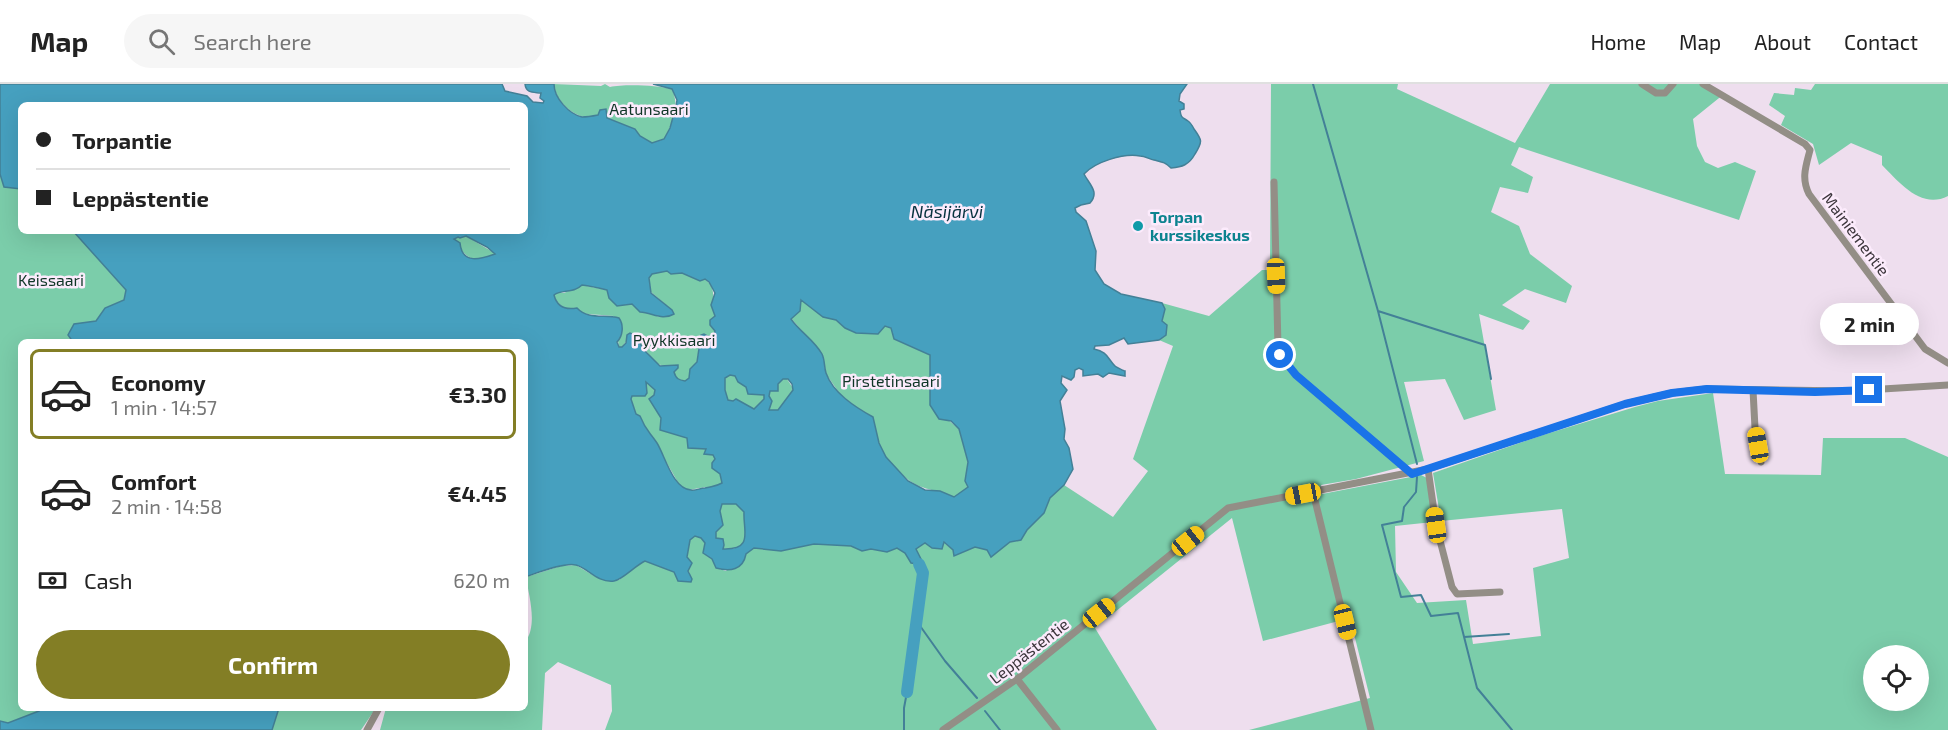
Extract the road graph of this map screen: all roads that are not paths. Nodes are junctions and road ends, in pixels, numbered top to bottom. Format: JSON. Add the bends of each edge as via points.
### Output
{"nodes":[{"id":1,"x":1642,"y":84,"type":"edge"},
{"id":2,"x":1673,"y":84,"type":"edge"},
{"id":3,"x":1703,"y":84,"type":"edge"},
{"id":4,"x":1274,"y":182,"type":"dead end"},
{"id":5,"x":1948,"y":363,"type":"edge"},
{"id":6,"x":1948,"y":385,"type":"edge"},
{"id":7,"x":1754,"y":390,"type":"junction"},
{"id":8,"x":1761,"y":462,"type":"dead end"},
{"id":9,"x":1428,"y":469,"type":"junction"},
{"id":10,"x":1412,"y":474,"type":"junction"},
{"id":11,"x":1313,"y":492,"type":"junction"},
{"id":12,"x":1500,"y":592,"type":"dead end"},
{"id":13,"x":1017,"y":679,"type":"junction"},
{"id":14,"x":377,"y":711,"type":"edge"},
{"id":15,"x":366,"y":730,"type":"edge"},
{"id":16,"x":943,"y":730,"type":"edge"},
{"id":17,"x":1057,"y":730,"type":"edge"},
{"id":18,"x":1371,"y":730,"type":"edge"}],
"edges":[{"from":1,"to":2,"type":"street","via":[[1656,93],[1665,93]]},
{"from":3,"to":5,"type":"street","name":"Mainiementie","via":[[1805,144],[1810,150],[1804,173],[1809,194],[1925,349]]},
{"from":4,"to":10,"type":"street","via":[[1280,355],[1296,375]]},
{"from":6,"to":7,"type":"street","name":"Leppästentie","via":[[1850,391]]},
{"from":7,"to":8,"type":"street"},
{"from":7,"to":9,"type":"street","name":"Leppästentie","via":[[1707,389],[1637,400]]},
{"from":9,"to":10,"type":"street","name":"Leppästentie"},
{"from":9,"to":12,"type":"street","via":[[1436,525],[1452,587],[1457,594]]},
{"from":10,"to":11,"type":"street","name":"Leppästentie"},
{"from":11,"to":13,"type":"street","name":"Leppästentie","via":[[1228,508]]},
{"from":11,"to":18,"type":"street"},
{"from":13,"to":16,"type":"street","name":"Leppästentie"},
{"from":13,"to":17,"type":"street"},
{"from":14,"to":15,"type":"street"}]}
